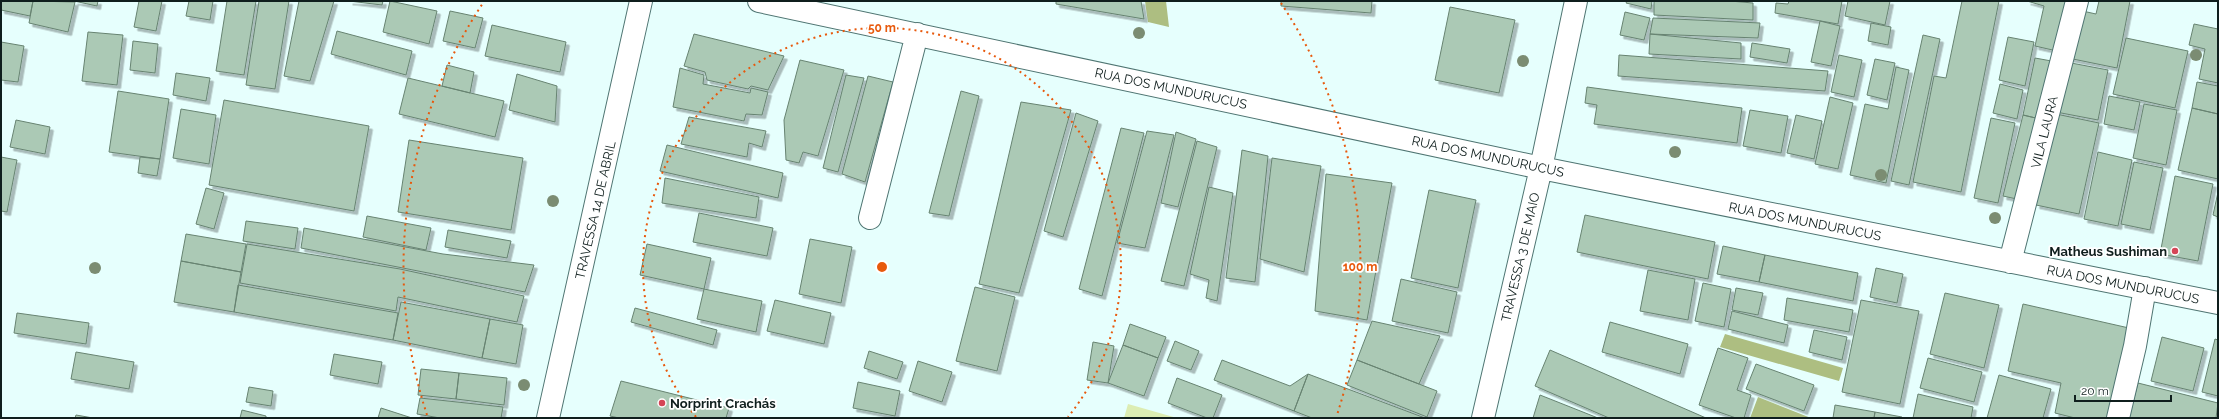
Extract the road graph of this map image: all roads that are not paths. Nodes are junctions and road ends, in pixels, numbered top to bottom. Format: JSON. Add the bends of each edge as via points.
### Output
{"nodes":[{"id":1,"x":641,"y":1,"type":"edge"},
{"id":2,"x":759,"y":1,"type":"edge"},
{"id":3,"x":1576,"y":1,"type":"edge"},
{"id":4,"x":2077,"y":1,"type":"edge"},
{"id":5,"x":917,"y":34,"type":"junction"},
{"id":6,"x":1541,"y":168,"type":"junction"},
{"id":7,"x":870,"y":218,"type":"dead end"},
{"id":8,"x":2010,"y":262,"type":"junction"},
{"id":9,"x":2145,"y":288,"type":"junction"},
{"id":10,"x":2218,"y":303,"type":"edge"},
{"id":11,"x":548,"y":418,"type":"edge"},
{"id":12,"x":1483,"y":418,"type":"edge"},
{"id":13,"x":2118,"y":418,"type":"edge"}],
"edges":[{"from":1,"to":11,"type":"street","name":"TRAVESSA 14 DE ABRIL"},
{"from":2,"to":5,"type":"street","name":"RUA DOS MUNDURUCUS"},
{"from":3,"to":6,"type":"street","name":"TRAVESSA 3 DE MAIO"},
{"from":4,"to":8,"type":"street","name":"VILA LAURA"},
{"from":5,"to":6,"type":"street","name":"RUA DOS MUNDURUCUS"},
{"from":5,"to":7,"type":"street"},
{"from":6,"to":8,"type":"street","name":"RUA DOS MUNDURUCUS"},
{"from":6,"to":12,"type":"street","name":"TRAVESSA 3 DE MAIO"},
{"from":8,"to":9,"type":"street","name":"RUA DOS MUNDURUCUS"},
{"from":9,"to":10,"type":"street","name":"RUA DOS MUNDURUCUS"},
{"from":9,"to":13,"type":"street","via":[[2135,346]]}]}
